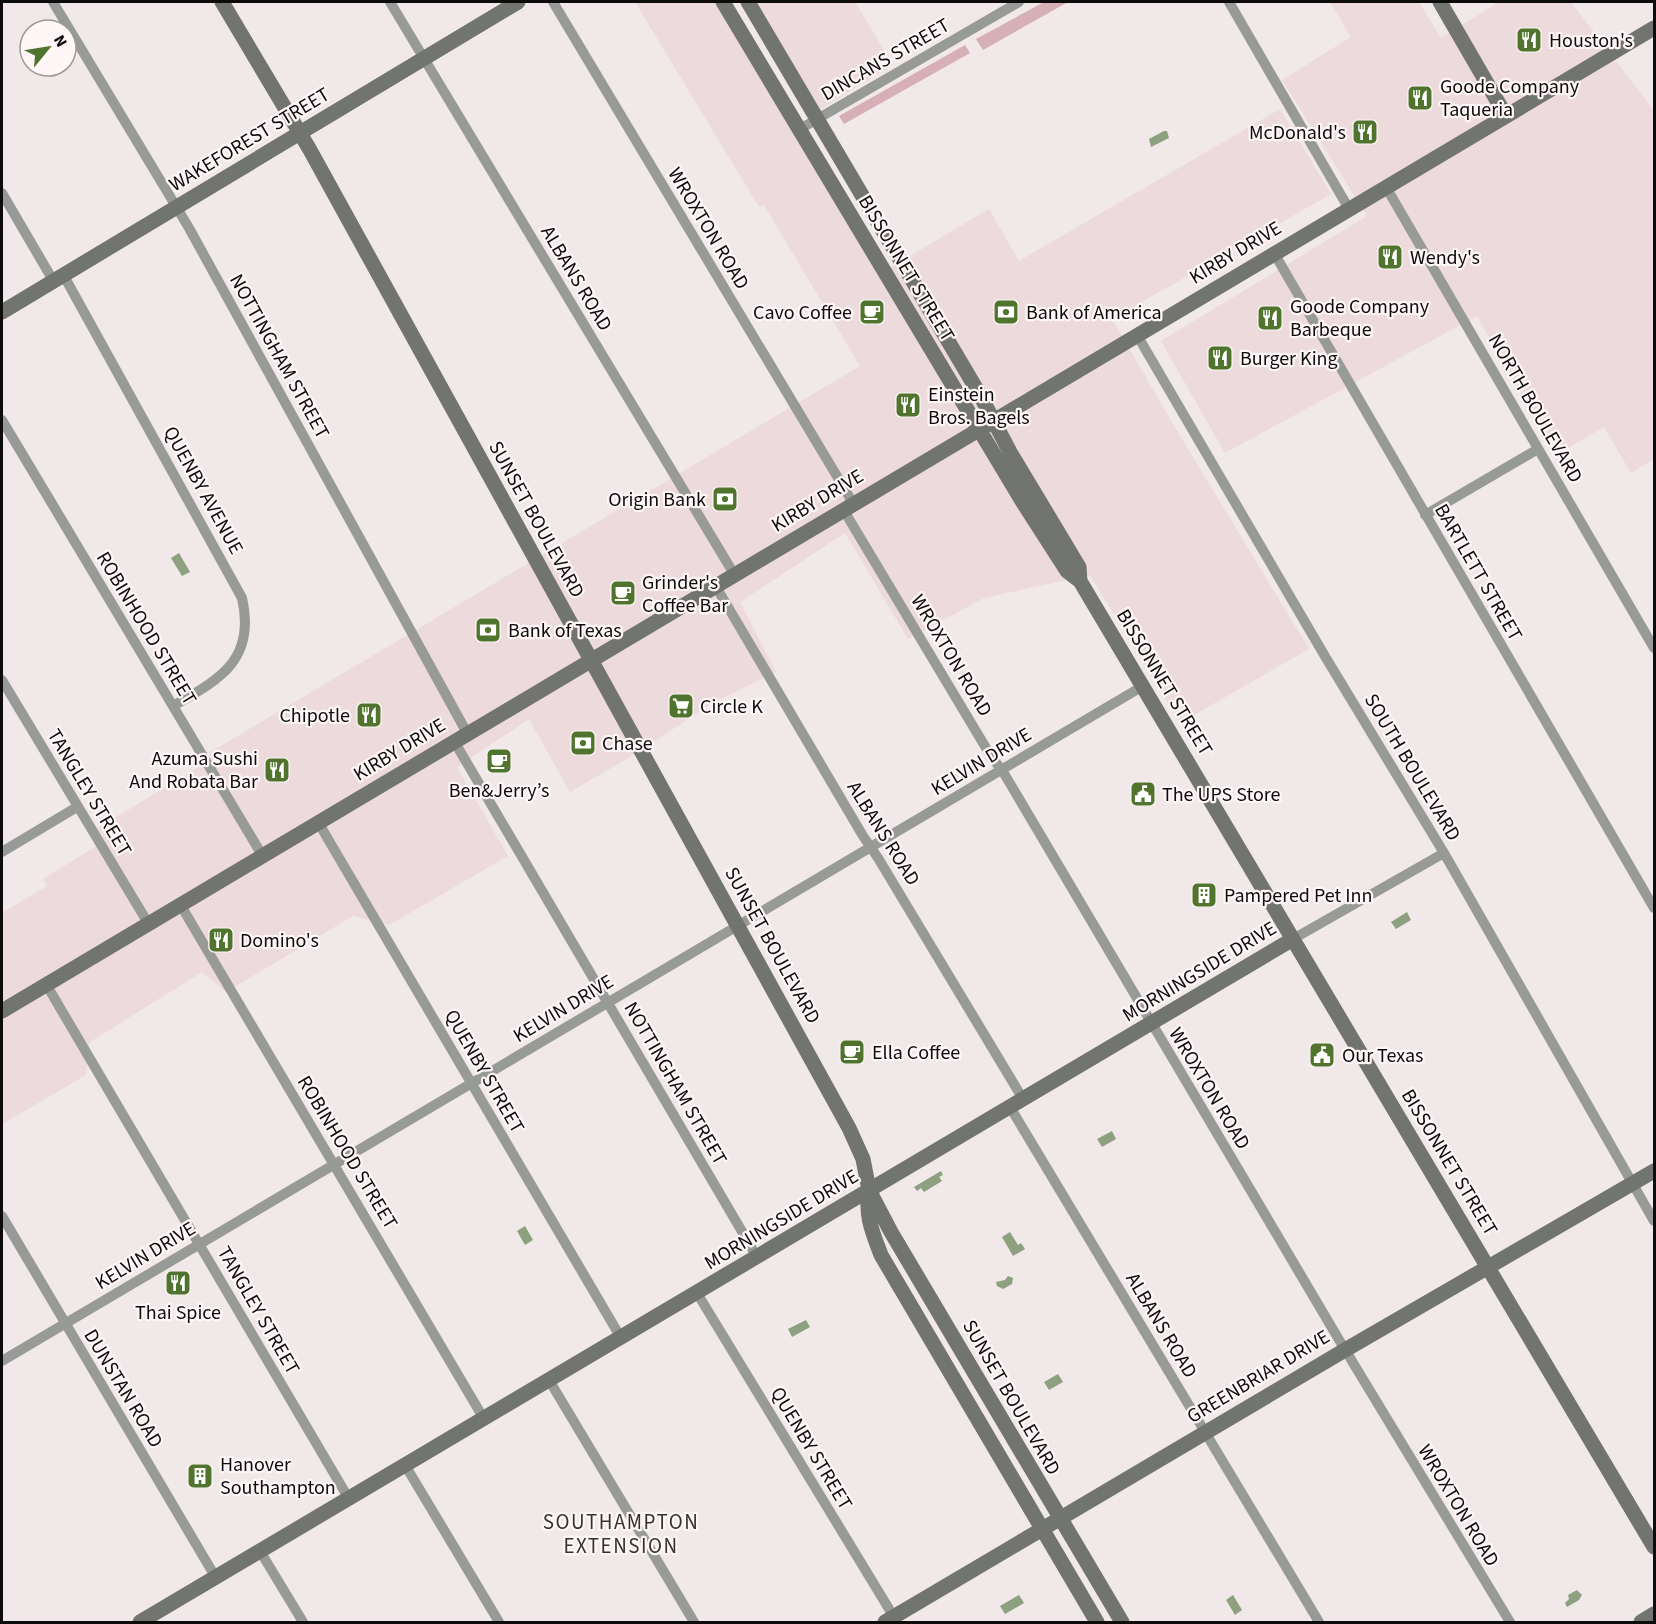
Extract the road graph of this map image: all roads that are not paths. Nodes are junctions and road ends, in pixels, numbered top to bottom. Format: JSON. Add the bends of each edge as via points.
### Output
{"nodes":[{"id":1,"x":53,"y":2,"type":"edge"},
{"id":2,"x":222,"y":2,"type":"edge"},
{"id":3,"x":390,"y":2,"type":"edge"},
{"id":4,"x":518,"y":2,"type":"edge"},
{"id":5,"x":553,"y":2,"type":"edge"},
{"id":6,"x":723,"y":2,"type":"edge"},
{"id":7,"x":748,"y":2,"type":"edge"},
{"id":8,"x":1019,"y":2,"type":"edge"},
{"id":9,"x":1229,"y":2,"type":"edge"},
{"id":10,"x":1440,"y":2,"type":"edge"},
{"id":11,"x":1654,"y":28,"type":"edge"},
{"id":12,"x":424,"y":58,"type":"junction"},
{"id":13,"x":1506,"y":116,"type":"junction"},
{"id":14,"x":818,"y":119,"type":"junction"},
{"id":15,"x":800,"y":129,"type":"junction"},
{"id":16,"x":300,"y":132,"type":"junction"},
{"id":17,"x":1386,"y":187,"type":"junction"},
{"id":18,"x":2,"y":193,"type":"edge"},
{"id":19,"x":177,"y":207,"type":"junction"},
{"id":20,"x":1349,"y":209,"type":"junction"},
{"id":21,"x":1274,"y":253,"type":"junction"},
{"id":22,"x":898,"y":256,"type":"junction"},
{"id":23,"x":882,"y":265,"type":"junction"},
{"id":24,"x":59,"y":279,"type":"junction"},
{"id":25,"x":2,"y":312,"type":"edge"},
{"id":26,"x":1137,"y":335,"type":"junction"},
{"id":27,"x":2,"y":420,"type":"edge"},
{"id":28,"x":994,"y":421,"type":"junction"},
{"id":29,"x":980,"y":428,"type":"junction"},
{"id":30,"x":1538,"y":449,"type":"junction"},
{"id":31,"x":848,"y":506,"type":"junction"},
{"id":32,"x":1425,"y":515,"type":"junction"},
{"id":33,"x":734,"y":574,"type":"junction"},
{"id":34,"x":1080,"y":581,"type":"junction"},
{"id":35,"x":715,"y":585,"type":"junction"},
{"id":36,"x":1654,"y":648,"type":"edge"},
{"id":37,"x":590,"y":660,"type":"junction"},
{"id":38,"x":2,"y":680,"type":"edge"},
{"id":39,"x":1143,"y":686,"type":"junction"},
{"id":40,"x":5,"y":695,"type":"edge"},
{"id":41,"x":173,"y":706,"type":"junction"},
{"id":42,"x":460,"y":737,"type":"junction"},
{"id":43,"x":1002,"y":770,"type":"junction"},
{"id":44,"x":77,"y":807,"type":"junction"},
{"id":45,"x":318,"y":822,"type":"junction"},
{"id":46,"x":871,"y":847,"type":"junction"},
{"id":47,"x":2,"y":852,"type":"edge"},
{"id":48,"x":1444,"y":853,"type":"junction"},
{"id":49,"x":262,"y":855,"type":"junction"},
{"id":50,"x":180,"y":904,"type":"junction"},
{"id":51,"x":1654,"y":908,"type":"edge"},
{"id":52,"x":148,"y":923,"type":"junction"},
{"id":53,"x":738,"y":926,"type":"junction"},
{"id":54,"x":1293,"y":939,"type":"junction"},
{"id":55,"x":46,"y":984,"type":"junction"},
{"id":56,"x":608,"y":1003,"type":"junction"},
{"id":57,"x":2,"y":1011,"type":"edge"},
{"id":58,"x":1151,"y":1023,"type":"junction"},
{"id":59,"x":471,"y":1083,"type":"junction"},
{"id":60,"x":1016,"y":1103,"type":"junction"},
{"id":61,"x":334,"y":1165,"type":"junction"},
{"id":62,"x":1654,"y":1171,"type":"edge"},
{"id":63,"x":1632,"y":1185,"type":"junction"},
{"id":64,"x":869,"y":1190,"type":"junction"},
{"id":65,"x":2,"y":1216,"type":"edge"},
{"id":66,"x":1654,"y":1221,"type":"edge"},
{"id":67,"x":199,"y":1244,"type":"junction"},
{"id":68,"x":757,"y":1257,"type":"junction"},
{"id":69,"x":1488,"y":1267,"type":"junction"},
{"id":70,"x":697,"y":1293,"type":"junction"},
{"id":71,"x":65,"y":1323,"type":"junction"},
{"id":72,"x":621,"y":1338,"type":"junction"},
{"id":73,"x":1345,"y":1350,"type":"junction"},
{"id":74,"x":2,"y":1361,"type":"edge"},
{"id":75,"x":549,"y":1380,"type":"junction"},
{"id":76,"x":484,"y":1419,"type":"junction"},
{"id":77,"x":1205,"y":1432,"type":"junction"},
{"id":78,"x":405,"y":1465,"type":"junction"},
{"id":79,"x":349,"y":1499,"type":"junction"},
{"id":80,"x":1059,"y":1518,"type":"junction"},
{"id":81,"x":1042,"y":1530,"type":"junction"},
{"id":82,"x":1654,"y":1548,"type":"edge"},
{"id":83,"x":260,"y":1551,"type":"junction"},
{"id":84,"x":216,"y":1578,"type":"junction"},
{"id":85,"x":1654,"y":1614,"type":"edge"},
{"id":86,"x":892,"y":1621,"type":"edge"},
{"id":87,"x":140,"y":1623,"type":"edge"},
{"id":88,"x":303,"y":1623,"type":"edge"},
{"id":89,"x":499,"y":1623,"type":"edge"},
{"id":90,"x":694,"y":1623,"type":"edge"},
{"id":91,"x":1097,"y":1623,"type":"edge"},
{"id":92,"x":1122,"y":1623,"type":"edge"},
{"id":93,"x":1319,"y":1623,"type":"edge"},
{"id":94,"x":1510,"y":1623,"type":"edge"},
{"id":95,"x":1641,"y":1623,"type":"edge"}],
"edges":[{"from":1,"to":19,"type":"street","name":"NOTTINGHAM STREET"},
{"from":2,"to":16,"type":"main road","name":"SUNSET BOULEVARD"},
{"from":3,"to":12,"type":"street","name":"ALBANS ROAD"},
{"from":4,"to":12,"type":"main road","name":"WAKEFOREST STREET"},
{"from":5,"to":31,"type":"street","name":"WROXTON ROAD"},
{"from":6,"to":15,"type":"main road","name":"BISSONNET STREET"},
{"from":7,"to":14,"type":"main road","name":"BISSONNET STREET"},
{"from":8,"to":14,"type":"street","name":"DINCANS STREET"},
{"from":9,"to":20,"type":"street"},
{"from":10,"to":13,"type":"main road"},
{"from":11,"to":13,"type":"main road","name":"KIRBY DRIVE"},
{"from":12,"to":16,"type":"main road","name":"WAKEFOREST STREET"},
{"from":12,"to":33,"type":"street","name":"ALBANS ROAD"},
{"from":13,"to":17,"type":"main road","name":"KIRBY DRIVE"},
{"from":14,"to":15,"type":"street","name":"DINCANS STREET"},
{"from":14,"to":22,"type":"main road","name":"BISSONNET STREET"},
{"from":15,"to":23,"type":"main road","name":"BISSONNET STREET"},
{"from":16,"to":19,"type":"main road","name":"WAKEFOREST STREET"},
{"from":16,"to":37,"type":"main road","name":"SUNSET BOULEVARD"},
{"from":17,"to":20,"type":"main road","name":"KIRBY DRIVE"},
{"from":17,"to":30,"type":"street","name":"NORTH BOULEVARD"},
{"from":18,"to":24,"type":"street","name":"QUENBY AVENUE"},
{"from":19,"to":24,"type":"main road","name":"WAKEFOREST STREET"},
{"from":19,"to":42,"type":"street","name":"NOTTINGHAM STREET"},
{"from":20,"to":21,"type":"main road","name":"KIRBY DRIVE"},
{"from":21,"to":26,"type":"main road","name":"KIRBY DRIVE"},
{"from":21,"to":32,"type":"street","name":"BARTLETT STREET"},
{"from":22,"to":23,"type":"main road"},
{"from":22,"to":28,"type":"main road","name":"BISSONNET STREET"},
{"from":23,"to":29,"type":"main road","name":"BISSONNET STREET"},
{"from":24,"to":25,"type":"main road","name":"WAKEFOREST STREET"},
{"from":24,"to":41,"type":"street","name":"QUENBY AVENUE","via":[[242,598],[245,628],[238,655],[220,678]]},
{"from":26,"to":28,"type":"main road","name":"KIRBY DRIVE"},
{"from":26,"to":48,"type":"street","name":"SOUTH BOULEVARD"},
{"from":27,"to":41,"type":"street","name":"ROBINHOOD STREET"},
{"from":28,"to":29,"type":"main road","name":"KIRBY DRIVE"},
{"from":28,"to":34,"type":"main road","name":"BISSONNET STREET","via":[[1079,567]]},
{"from":29,"to":31,"type":"main road","name":"KIRBY DRIVE"},
{"from":29,"to":34,"type":"main road","name":"BISSONNET STREET","via":[[1067,571]]},
{"from":30,"to":32,"type":"street"},
{"from":30,"to":36,"type":"street","name":"NORTH BOULEVARD"},
{"from":31,"to":33,"type":"main road","name":"KIRBY DRIVE"},
{"from":31,"to":43,"type":"street","name":"WROXTON ROAD"},
{"from":32,"to":51,"type":"street","name":"BARTLETT STREET"},
{"from":33,"to":35,"type":"main road","name":"KIRBY DRIVE"},
{"from":34,"to":39,"type":"main road","name":"BISSONNET STREET"},
{"from":35,"to":37,"type":"main road","name":"KIRBY DRIVE"},
{"from":35,"to":46,"type":"street","name":"ALBANS ROAD"},
{"from":37,"to":42,"type":"main road","name":"KIRBY DRIVE"},
{"from":37,"to":53,"type":"main road","name":"SUNSET BOULEVARD"},
{"from":38,"to":40,"type":"street","name":"TANGLEY STREET"},
{"from":39,"to":43,"type":"street","name":"KELVIN DRIVE"},
{"from":39,"to":54,"type":"main road","name":"BISSONNET STREET"},
{"from":40,"to":44,"type":"street","name":"TANGLEY STREET"},
{"from":41,"to":49,"type":"street","name":"ROBINHOOD STREET"},
{"from":42,"to":45,"type":"main road","name":"KIRBY DRIVE"},
{"from":42,"to":56,"type":"street","name":"NOTTINGHAM STREET"},
{"from":43,"to":46,"type":"street","name":"KELVIN DRIVE"},
{"from":43,"to":58,"type":"street","name":"WROXTON ROAD"},
{"from":44,"to":47,"type":"street"},
{"from":44,"to":52,"type":"street","name":"TANGLEY STREET"},
{"from":45,"to":49,"type":"main road","name":"KIRBY DRIVE"},
{"from":45,"to":59,"type":"street","name":"QUENBY STREET"},
{"from":46,"to":53,"type":"street","name":"KELVIN DRIVE"},
{"from":46,"to":60,"type":"street","name":"ALBANS ROAD"},
{"from":48,"to":54,"type":"street","name":"MORNINGSIDE DRIVE"},
{"from":48,"to":63,"type":"street","name":"SOUTH BOULEVARD"},
{"from":49,"to":50,"type":"main road","name":"KIRBY DRIVE"},
{"from":50,"to":52,"type":"main road","name":"KIRBY DRIVE"},
{"from":50,"to":61,"type":"street","name":"ROBINHOOD STREET"},
{"from":52,"to":55,"type":"main road","name":"KIRBY DRIVE"},
{"from":53,"to":56,"type":"street","name":"KELVIN DRIVE"},
{"from":53,"to":64,"type":"main road","name":"SUNSET BOULEVARD","via":[[849,1128],[863,1160]]},
{"from":54,"to":58,"type":"main road","name":"MORNINGSIDE DRIVE"},
{"from":54,"to":69,"type":"main road","name":"BISSONNET STREET"},
{"from":55,"to":57,"type":"main road","name":"KIRBY DRIVE"},
{"from":55,"to":67,"type":"street","name":"TANGLEY STREET"},
{"from":56,"to":59,"type":"street","name":"KELVIN DRIVE"},
{"from":56,"to":68,"type":"street","name":"NOTTINGHAM STREET"},
{"from":58,"to":60,"type":"main road","name":"MORNINGSIDE DRIVE"},
{"from":58,"to":73,"type":"street","name":"WROXTON ROAD"},
{"from":59,"to":61,"type":"street","name":"KELVIN DRIVE"},
{"from":59,"to":72,"type":"street","name":"QUENBY STREET"},
{"from":60,"to":64,"type":"main road","name":"MORNINGSIDE DRIVE"},
{"from":60,"to":77,"type":"street","name":"ALBANS ROAD"},
{"from":61,"to":67,"type":"street","name":"KELVIN DRIVE"},
{"from":61,"to":76,"type":"street","name":"ROBINHOOD STREET"},
{"from":62,"to":63,"type":"main road","name":"GREENBRIAR DRIVE"},
{"from":63,"to":66,"type":"street","name":"SOUTH BOULEVARD"},
{"from":63,"to":69,"type":"main road","name":"GREENBRIAR DRIVE"},
{"from":64,"to":68,"type":"main road","name":"MORNINGSIDE DRIVE"},
{"from":64,"to":80,"type":"main road","name":"SUNSET BOULEVARD"},
{"from":64,"to":81,"type":"main road","name":"SUNSET BOULEVARD","via":[[868,1219],[880,1255]]},
{"from":65,"to":71,"type":"street","name":"DUNSTAN ROAD"},
{"from":67,"to":71,"type":"street","name":"KELVIN DRIVE"},
{"from":67,"to":79,"type":"street","name":"TANGLEY STREET"},
{"from":68,"to":70,"type":"main road","name":"MORNINGSIDE DRIVE"},
{"from":69,"to":73,"type":"main road","name":"GREENBRIAR DRIVE"},
{"from":69,"to":82,"type":"main road","name":"BISSONNET STREET"},
{"from":70,"to":72,"type":"main road","name":"MORNINGSIDE DRIVE"},
{"from":70,"to":86,"type":"street","name":"QUENBY STREET"},
{"from":71,"to":74,"type":"street","name":"KELVIN DRIVE"},
{"from":71,"to":84,"type":"street","name":"DUNSTAN ROAD"},
{"from":72,"to":75,"type":"main road","name":"MORNINGSIDE DRIVE"},
{"from":73,"to":77,"type":"main road","name":"GREENBRIAR DRIVE"},
{"from":73,"to":94,"type":"street","name":"WROXTON ROAD"},
{"from":75,"to":76,"type":"main road","name":"MORNINGSIDE DRIVE"},
{"from":75,"to":90,"type":"street"},
{"from":76,"to":78,"type":"main road","name":"MORNINGSIDE DRIVE"},
{"from":77,"to":80,"type":"main road","name":"GREENBRIAR DRIVE"},
{"from":77,"to":93,"type":"street","name":"ALBANS ROAD"},
{"from":78,"to":79,"type":"main road","name":"MORNINGSIDE DRIVE"},
{"from":78,"to":89,"type":"street"},
{"from":79,"to":83,"type":"main road","name":"MORNINGSIDE DRIVE"},
{"from":80,"to":81,"type":"main road","name":"GREENBRIAR DRIVE"},
{"from":80,"to":92,"type":"main road","name":"SUNSET BOULEVARD"},
{"from":81,"to":86,"type":"main road","name":"GREENBRIAR DRIVE"},
{"from":81,"to":91,"type":"main road","name":"SUNSET BOULEVARD"},
{"from":83,"to":84,"type":"main road","name":"MORNINGSIDE DRIVE"},
{"from":83,"to":88,"type":"street"},
{"from":84,"to":87,"type":"main road","name":"MORNINGSIDE DRIVE"},
{"from":85,"to":95,"type":"main road"}]}
